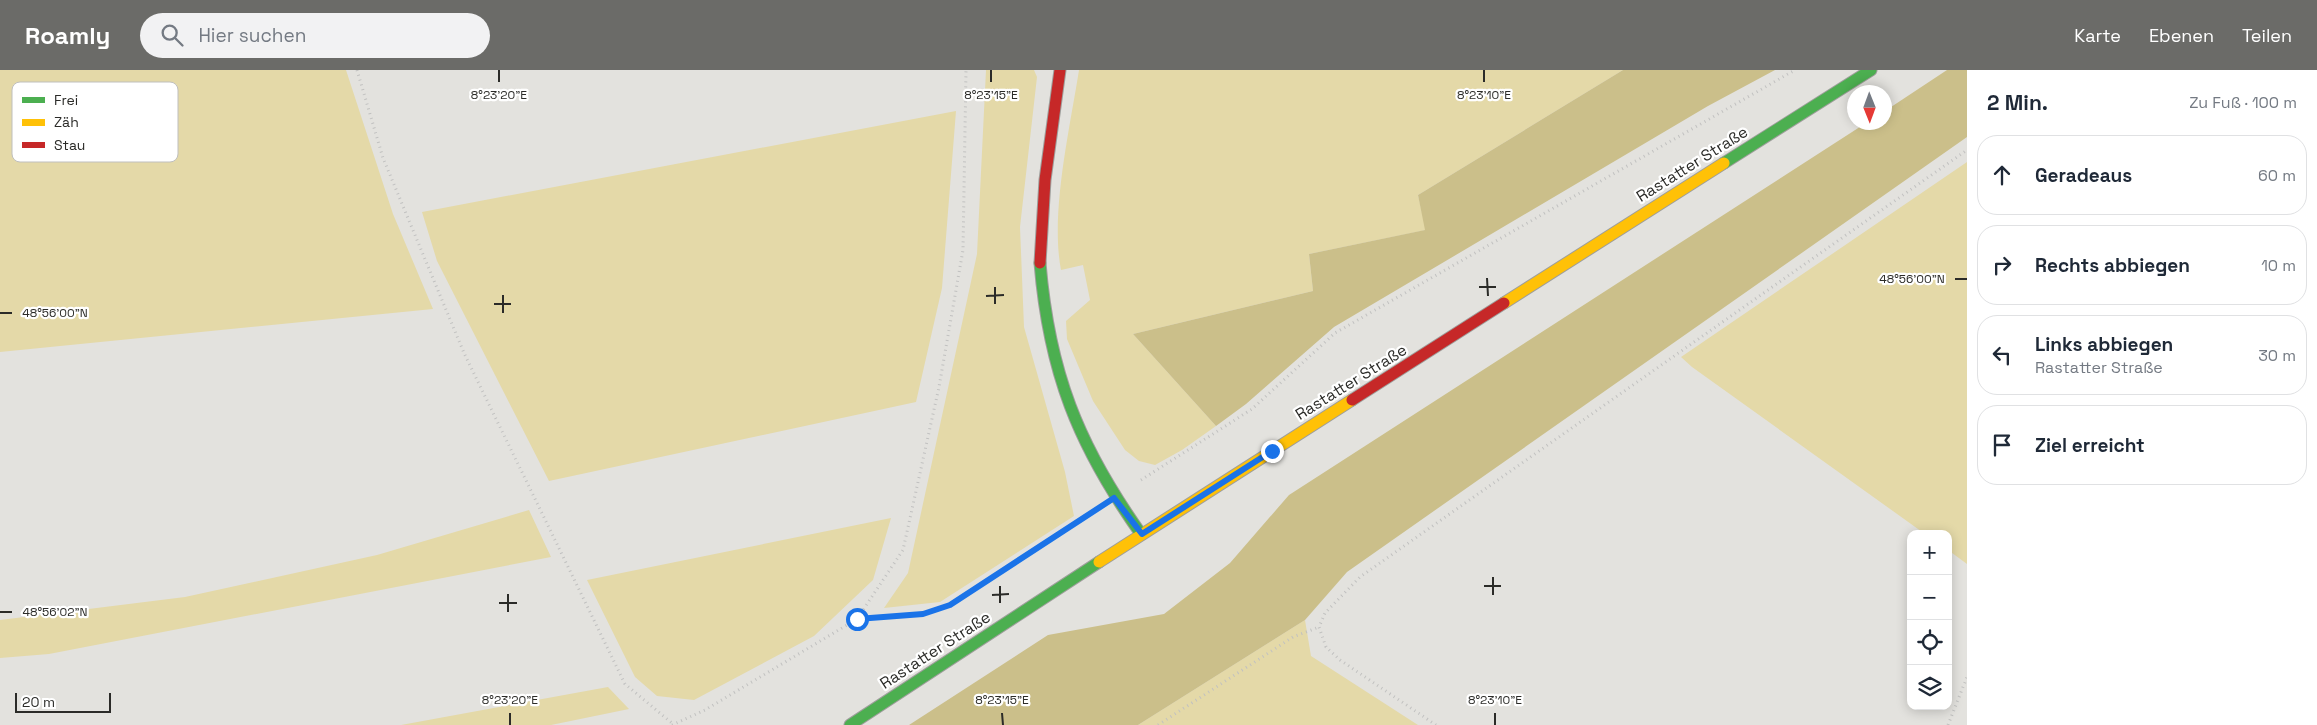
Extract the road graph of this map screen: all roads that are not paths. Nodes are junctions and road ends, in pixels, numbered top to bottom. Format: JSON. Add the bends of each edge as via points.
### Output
{"nodes":[{"id":1,"x":1060,"y":70,"type":"edge"},
{"id":2,"x":1871,"y":70,"type":"edge"},
{"id":3,"x":1142,"y":534,"type":"junction"},
{"id":4,"x":850,"y":725,"type":"edge"}],
"edges":[{"from":1,"to":3,"type":"main road","via":[[1046,166],[1039,249],[1045,326],[1058,379],[1082,439],[1114,498]]},
{"from":2,"to":3,"type":"main road","name":"Rastatter Straße"},
{"from":3,"to":4,"type":"main road","name":"Rastatter Straße"}]}
